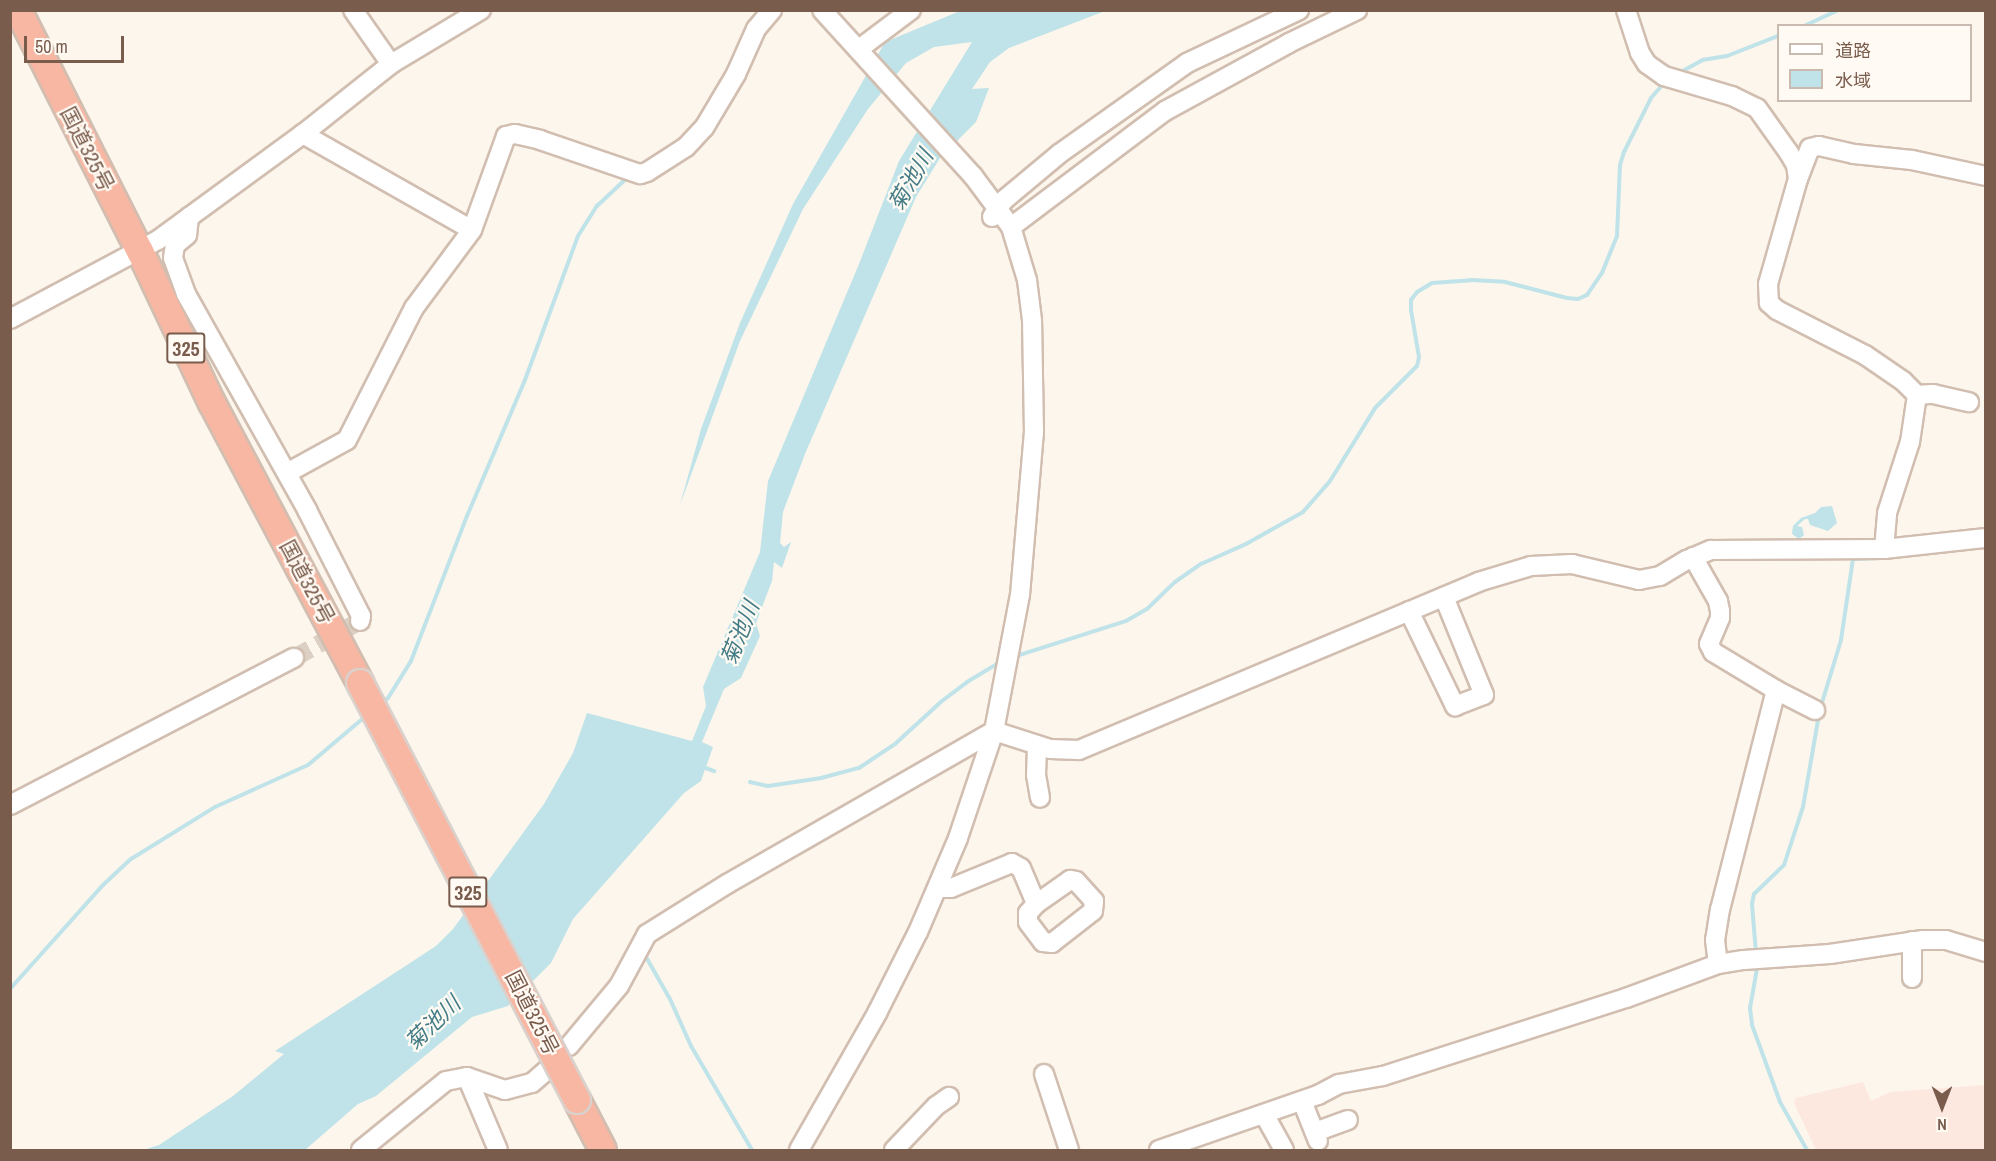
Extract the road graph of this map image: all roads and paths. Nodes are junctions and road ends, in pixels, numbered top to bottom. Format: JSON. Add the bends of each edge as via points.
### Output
{"nodes":[{"id":1,"x":18,"y":10,"type":"edge"},
{"id":2,"x":353,"y":10,"type":"edge"},
{"id":3,"x":481,"y":10,"type":"edge"},
{"id":4,"x":772,"y":10,"type":"edge"},
{"id":5,"x":822,"y":10,"type":"edge"},
{"id":6,"x":1299,"y":10,"type":"edge"},
{"id":7,"x":1357,"y":10,"type":"edge"},
{"id":8,"x":1626,"y":10,"type":"edge"},
{"id":9,"x":907,"y":12,"type":"edge"},
{"id":10,"x":859,"y":49,"type":"junction"},
{"id":11,"x":391,"y":64,"type":"junction"},
{"id":12,"x":303,"y":134,"type":"junction"},
{"id":13,"x":1986,"y":176,"type":"edge"},
{"id":14,"x":1798,"y":179,"type":"junction"},
{"id":15,"x":995,"y":210,"type":"junction"},
{"id":16,"x":189,"y":217,"type":"junction"},
{"id":17,"x":1011,"y":227,"type":"junction"},
{"id":18,"x":472,"y":230,"type":"junction"},
{"id":19,"x":140,"y":251,"type":"junction"},
{"id":20,"x":10,"y":319,"type":"edge"},
{"id":21,"x":1917,"y":395,"type":"junction"},
{"id":22,"x":1969,"y":402,"type":"dead end"},
{"id":23,"x":287,"y":473,"type":"junction"},
{"id":24,"x":1986,"y":538,"type":"edge"},
{"id":25,"x":1884,"y":549,"type":"junction"},
{"id":26,"x":1693,"y":557,"type":"junction"},
{"id":27,"x":1444,"y":597,"type":"junction"},
{"id":28,"x":1409,"y":611,"type":"junction"},
{"id":29,"x":360,"y":621,"type":"dead end"},
{"id":30,"x":294,"y":658,"type":"tunnel mouth"},
{"id":31,"x":1776,"y":690,"type":"junction"},
{"id":32,"x":1815,"y":710,"type":"dead end"},
{"id":33,"x":994,"y":731,"type":"junction"},
{"id":34,"x":1038,"y":747,"type":"junction"},
{"id":35,"x":1040,"y":798,"type":"dead end"},
{"id":36,"x":10,"y":805,"type":"edge"},
{"id":37,"x":938,"y":888,"type":"junction"},
{"id":38,"x":1036,"y":904,"type":"dead end"},
{"id":39,"x":1912,"y":941,"type":"junction"},
{"id":40,"x":1986,"y":952,"type":"edge"},
{"id":41,"x":1718,"y":964,"type":"junction"},
{"id":42,"x":1912,"y":978,"type":"dead end"},
{"id":43,"x":569,"y":1046,"type":"dead end"},
{"id":44,"x":547,"y":1070,"type":"dead end"},
{"id":45,"x":1044,"y":1074,"type":"dead end"},
{"id":46,"x":467,"y":1077,"type":"junction"},
{"id":47,"x":949,"y":1097,"type":"dead end"},
{"id":48,"x":1302,"y":1101,"type":"junction"},
{"id":49,"x":1260,"y":1115,"type":"junction"},
{"id":50,"x":1348,"y":1120,"type":"dead end"},
{"id":51,"x":361,"y":1150,"type":"edge"},
{"id":52,"x":498,"y":1150,"type":"edge"},
{"id":53,"x":603,"y":1150,"type":"edge"},
{"id":54,"x":799,"y":1150,"type":"edge"},
{"id":55,"x":894,"y":1150,"type":"edge"},
{"id":56,"x":1069,"y":1150,"type":"edge"},
{"id":57,"x":1159,"y":1150,"type":"edge"},
{"id":58,"x":1273,"y":1150,"type":"edge"},
{"id":59,"x":1284,"y":1150,"type":"edge"}],
"edges":[{"from":1,"to":19,"type":"highway","name":"国道325号","number":"325"},
{"from":2,"to":11,"type":"street"},
{"from":3,"to":11,"type":"street"},
{"from":4,"to":18,"type":"street","via":[[756,29],[724,97],[686,147],[640,174],[540,140],[515,134],[506,136]]},
{"from":5,"to":10,"type":"street"},
{"from":6,"to":15,"type":"street","via":[[1186,63],[1068,147]]},
{"from":7,"to":17,"type":"street","via":[[1289,42],[1166,111]]},
{"from":8,"to":14,"type":"street","via":[[1642,58],[1670,78],[1732,96],[1757,108],[1796,165]]},
{"from":9,"to":10,"type":"street"},
{"from":10,"to":15,"type":"street"},
{"from":11,"to":12,"type":"street"},
{"from":12,"to":16,"type":"street"},
{"from":12,"to":18,"type":"street"},
{"from":13,"to":14,"type":"street","via":[[1819,146],[1810,148]]},
{"from":14,"to":21,"type":"street","via":[[1768,284],[1769,303],[1865,355]]},
{"from":15,"to":17,"type":"street"},
{"from":16,"to":19,"type":"street"},
{"from":16,"to":23,"type":"street","via":[[187,235],[175,245],[173,258],[186,294]]},
{"from":17,"to":33,"type":"street","via":[[1024,270],[1032,320],[1034,433],[1020,595]]},
{"from":18,"to":23,"type":"street","via":[[414,308],[347,440]]},
{"from":19,"to":20,"type":"street"},
{"from":19,"to":53,"type":"highway","name":"国道325号","number":"325","bridge":true,"via":[[212,403]]},
{"from":21,"to":22,"type":"street","via":[[1933,394]]},
{"from":21,"to":25,"type":"street","via":[[1916,419],[1887,513]]},
{"from":23,"to":29,"type":"street","via":[[361,616]]},
{"from":24,"to":25,"type":"street"},
{"from":25,"to":26,"type":"street","via":[[1711,550]]},
{"from":26,"to":27,"type":"street","via":[[1660,576],[1640,580],[1572,564],[1531,566]]},
{"from":26,"to":31,"type":"street","via":[[1718,601],[1720,618],[1709,644],[1713,652]]},
{"from":27,"to":28,"type":"street"},
{"from":27,"to":28,"type":"street","via":[[1484,695],[1455,706]]},
{"from":28,"to":34,"type":"street","via":[[1079,750]]},
{"from":30,"to":36,"type":"street"},
{"from":31,"to":32,"type":"street"},
{"from":31,"to":41,"type":"street","via":[[1720,909],[1715,940]]},
{"from":33,"to":34,"type":"street"},
{"from":33,"to":37,"type":"street"},
{"from":33,"to":43,"type":"street","via":[[647,934],[619,986]]},
{"from":34,"to":35,"type":"street","via":[[1036,775]]},
{"from":37,"to":38,"type":"street","via":[[951,888],[1012,863],[1021,868]]},
{"from":37,"to":54,"type":"street","via":[[899,972]]},
{"from":39,"to":40,"type":"street","via":[[1946,940]]},
{"from":39,"to":41,"type":"street","via":[[1830,954]]},
{"from":39,"to":42,"type":"street"},
{"from":41,"to":48,"type":"street","via":[[1626,998],[1383,1076],[1339,1084]]},
{"from":44,"to":46,"type":"street","via":[[532,1083],[505,1090]]},
{"from":45,"to":56,"type":"street"},
{"from":46,"to":51,"type":"street","via":[[446,1081]]},
{"from":46,"to":52,"type":"street"},
{"from":47,"to":55,"type":"street"},
{"from":48,"to":49,"type":"street"},
{"from":48,"to":50,"type":"street","via":[[1316,1137]]},
{"from":49,"to":57,"type":"street"},
{"from":49,"to":58,"type":"street"},
{"from":49,"to":59,"type":"street"}]}
